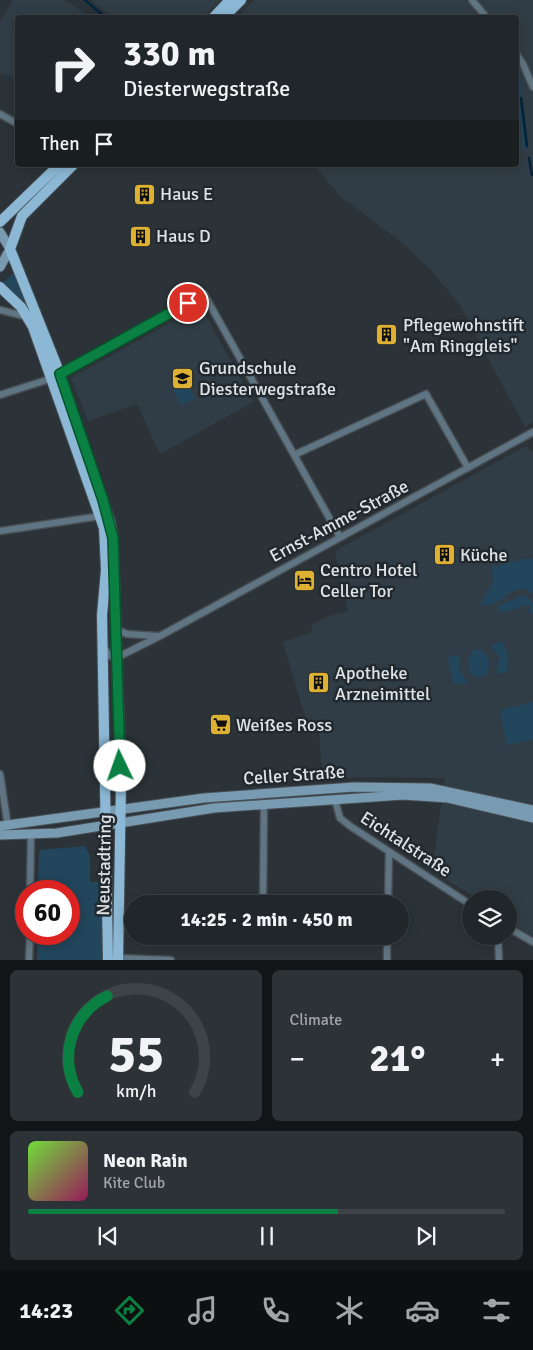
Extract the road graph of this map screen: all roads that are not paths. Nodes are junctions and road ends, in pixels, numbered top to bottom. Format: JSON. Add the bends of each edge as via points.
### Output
{"nodes":[{"id":1,"x":230,"y":0,"type":"edge"},
{"id":2,"x":241,"y":0,"type":"edge"},
{"id":3,"x":472,"y":0,"type":"edge"},
{"id":4,"x":216,"y":15,"type":"edge"},
{"id":5,"x":226,"y":15,"type":"edge"},
{"id":6,"x":484,"y":15,"type":"edge"},
{"id":7,"x":519,"y":58,"type":"edge"},
{"id":8,"x":533,"y":87,"type":"edge"},
{"id":9,"x":0,"y":114,"type":"edge"},
{"id":10,"x":15,"y":122,"type":"edge"},
{"id":11,"x":57,"y":167,"type":"edge"},
{"id":12,"x":71,"y":167,"type":"edge"},
{"id":13,"x":0,"y":222,"type":"edge"},
{"id":14,"x":0,"y":232,"type":"edge"},
{"id":15,"x":10,"y":250,"type":"junction"},
{"id":16,"x":0,"y":267,"type":"edge"},
{"id":17,"x":0,"y":287,"type":"edge"},
{"id":18,"x":0,"y":310,"type":"edge"},
{"id":19,"x":28,"y":318,"type":"junction"},
{"id":20,"x":56,"y":376,"type":"junction"},
{"id":21,"x":0,"y":395,"type":"edge"},
{"id":22,"x":533,"y":432,"type":"edge"},
{"id":23,"x":294,"y":455,"type":"junction"},
{"id":24,"x":468,"y":468,"type":"junction"},
{"id":25,"x":101,"y":516,"type":"junction"},
{"id":26,"x":0,"y":528,"type":"edge"},
{"id":27,"x":340,"y":537,"type":"junction"},
{"id":28,"x":115,"y":629,"type":"junction"},
{"id":29,"x":160,"y":636,"type":"junction"},
{"id":30,"x":102,"y":642,"type":"junction"},
{"id":31,"x":116,"y":658,"type":"junction"},
{"id":32,"x":0,"y":774,"type":"edge"},
{"id":33,"x":334,"y":788,"type":"junction"},
{"id":34,"x":292,"y":791,"type":"junction"},
{"id":35,"x":276,"y":792,"type":"junction"},
{"id":36,"x":335,"y":800,"type":"junction"},
{"id":37,"x":293,"y":803,"type":"junction"},
{"id":38,"x":264,"y":804,"type":"junction"},
{"id":39,"x":277,"y":804,"type":"junction"},
{"id":40,"x":121,"y":808,"type":"junction"},
{"id":41,"x":105,"y":810,"type":"junction"},
{"id":42,"x":533,"y":810,"type":"edge"},
{"id":43,"x":56,"y":818,"type":"junction"},
{"id":44,"x":533,"y":818,"type":"edge"},
{"id":45,"x":121,"y":823,"type":"junction"},
{"id":46,"x":105,"y":826,"type":"junction"},
{"id":47,"x":6,"y":829,"type":"edge"},
{"id":48,"x":31,"y":835,"type":"junction"},
{"id":49,"x":389,"y":852,"type":"junction"},
{"id":50,"x":30,"y":880,"type":"edge"},
{"id":51,"x":263,"y":895,"type":"edge"},
{"id":52,"x":388,"y":895,"type":"edge"},
{"id":53,"x":462,"y":899,"type":"edge"},
{"id":54,"x":517,"y":933,"type":"edge"},
{"id":55,"x":533,"y":942,"type":"edge"},
{"id":56,"x":30,"y":945,"type":"edge"},
{"id":57,"x":388,"y":945,"type":"edge"},
{"id":58,"x":498,"y":945,"type":"edge"},
{"id":59,"x":115,"y":959,"type":"edge"},
{"id":60,"x":29,"y":960,"type":"edge"},
{"id":61,"x":171,"y":960,"type":"edge"},
{"id":62,"x":387,"y":960,"type":"edge"},
{"id":63,"x":499,"y":960,"type":"edge"}],
"edges":[{"from":1,"to":4,"type":"main road"},
{"from":2,"to":5,"type":"main road"},
{"from":3,"to":6,"type":"street"},
{"from":7,"to":8,"type":"street"},
{"from":9,"to":10,"type":"street"},
{"from":11,"to":13,"type":"main road"},
{"from":12,"to":15,"type":"main road","via":[[18,222]]},
{"from":14,"to":15,"type":"main road"},
{"from":15,"to":16,"type":"main road"},
{"from":15,"to":20,"type":"main road","name":"Neustadtring"},
{"from":17,"to":19,"type":"main road","name":"Neustadtring"},
{"from":18,"to":19,"type":"street"},
{"from":19,"to":20,"type":"main road","name":"Neustadtring"},
{"from":20,"to":21,"type":"street"},
{"from":20,"to":23,"type":"street","via":[[204,294]]},
{"from":20,"to":25,"type":"main road","name":"Neustadtring"},
{"from":20,"to":28,"type":"main road","name":"Neustadtring","via":[[110,522]]},
{"from":22,"to":24,"type":"street","name":"Ernst-Amme-Straße"},
{"from":23,"to":24,"type":"street","via":[[426,394]]},
{"from":23,"to":27,"type":"street"},
{"from":24,"to":27,"type":"street","name":"Ernst-Amme-Straße"},
{"from":25,"to":26,"type":"street"},
{"from":25,"to":30,"type":"main road","name":"Neustadtring","via":[[106,555]]},
{"from":27,"to":29,"type":"street","name":"Ernst-Amme-Straße"},
{"from":28,"to":29,"type":"street","via":[[127,634]]},
{"from":28,"to":31,"type":"main road","name":"Neustadtring"},
{"from":29,"to":31,"type":"street","name":"Ernst-Amme-Straße"},
{"from":30,"to":31,"type":"street","via":[[105,652]]},
{"from":30,"to":41,"type":"main road","name":"Neustadtring"},
{"from":31,"to":40,"type":"main road","name":"Neustadtring"},
{"from":32,"to":47,"type":"street"},
{"from":33,"to":34,"type":"main road","name":"Celler Straße"},
{"from":33,"to":36,"type":"main road"},
{"from":33,"to":42,"type":"main road","name":"Celler Straße","via":[[430,788]]},
{"from":34,"to":35,"type":"main road","name":"Celler Straße"},
{"from":34,"to":37,"type":"main road"},
{"from":35,"to":39,"type":"main road"},
{"from":35,"to":40,"type":"main road","name":"Celler Straße"},
{"from":36,"to":37,"type":"main road","name":"Celler Straße"},
{"from":36,"to":44,"type":"main road","name":"Celler Straße","via":[[427,796]]},
{"from":36,"to":49,"type":"street","name":"Eichtalstraße","via":[[340,818]]},
{"from":37,"to":39,"type":"main road","name":"Celler Straße"},
{"from":38,"to":39,"type":"main road","name":"Celler Straße"},
{"from":38,"to":45,"type":"main road","name":"Celler Straße","via":[[199,810]]},
{"from":38,"to":51,"type":"street","name":"Celler Straße"},
{"from":40,"to":41,"type":"main road","name":"Celler Straße"},
{"from":40,"to":45,"type":"main road","name":"Neustadtring"},
{"from":41,"to":43,"type":"main road","name":"Celler Straße"},
{"from":41,"to":46,"type":"main road","name":"Neustadtring"},
{"from":43,"to":47,"type":"main road","name":"Celler Straße"},
{"from":43,"to":48,"type":"main road","name":"Celler Straße"},
{"from":45,"to":46,"type":"main road","name":"Celler Straße"},
{"from":45,"to":59,"type":"main road","name":"Neustadtring"},
{"from":46,"to":48,"type":"main road","name":"Celler Straße"},
{"from":46,"to":59,"type":"main road","name":"Neustadtring"},
{"from":47,"to":48,"type":"main road","via":[[24,828]]},
{"from":48,"to":50,"type":"street"},
{"from":49,"to":52,"type":"street"},
{"from":49,"to":53,"type":"street","name":"Eichtalstraße"},
{"from":54,"to":55,"type":"street"},
{"from":56,"to":60,"type":"street"},
{"from":57,"to":62,"type":"street"},
{"from":58,"to":63,"type":"street"},
{"from":59,"to":61,"type":"street"}]}
